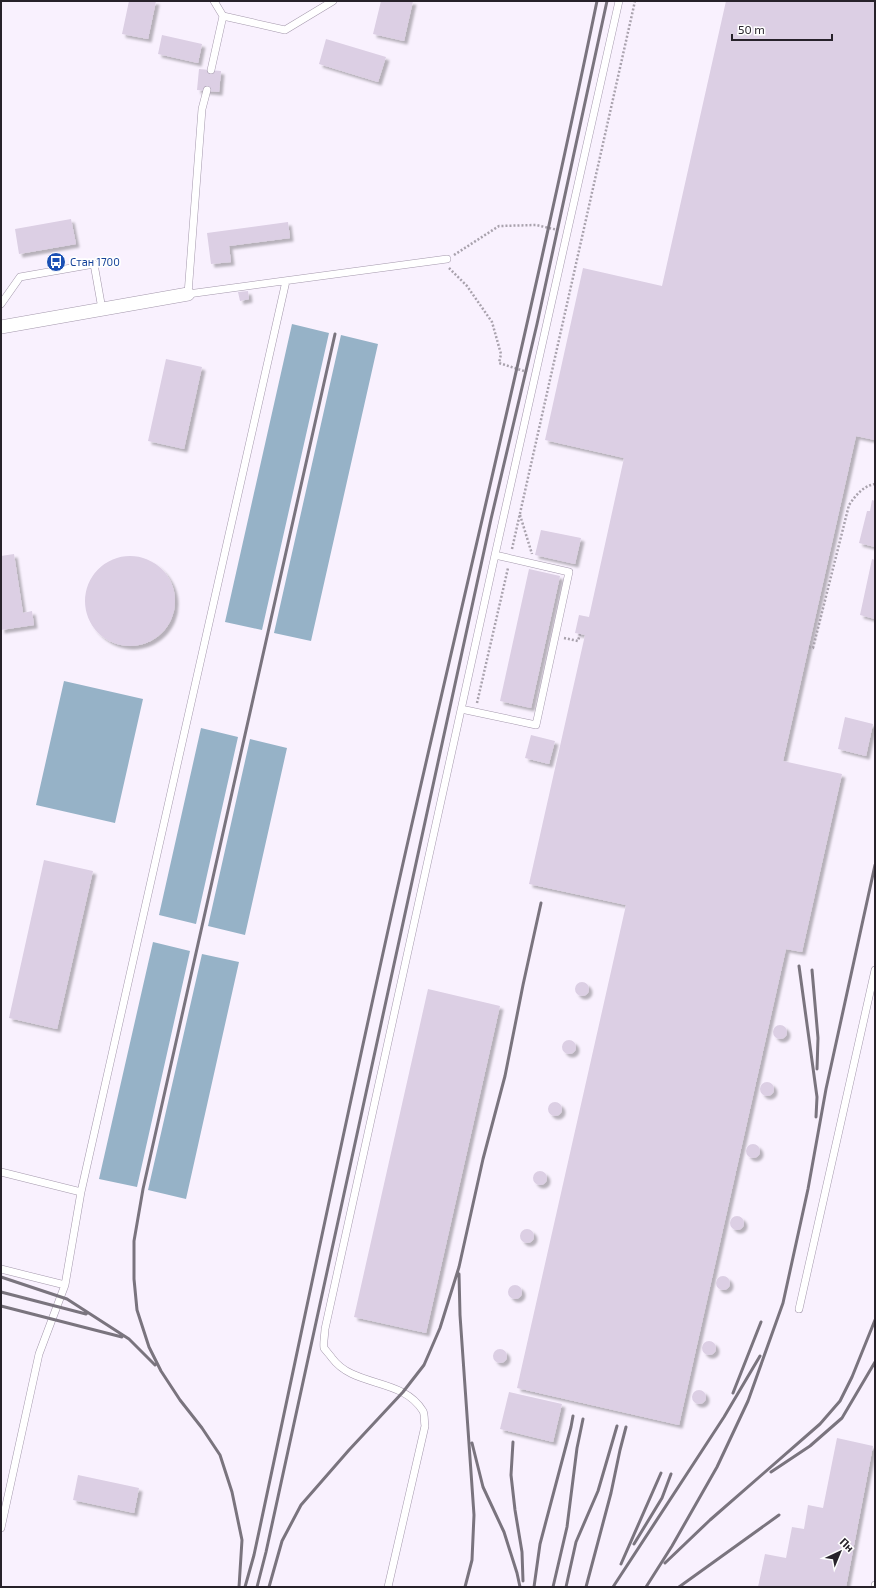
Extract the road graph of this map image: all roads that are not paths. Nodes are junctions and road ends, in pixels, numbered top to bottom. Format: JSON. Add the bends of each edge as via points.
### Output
{"nodes":[{"id":1,"x":214,"y":1,"type":"edge"},
{"id":2,"x":333,"y":1,"type":"edge"},
{"id":3,"x":619,"y":1,"type":"edge"},
{"id":4,"x":223,"y":16,"type":"junction"},
{"id":5,"x":211,"y":70,"type":"dead end"},
{"id":6,"x":207,"y":90,"type":"dead end"},
{"id":7,"x":448,"y":259,"type":"road end"},
{"id":8,"x":286,"y":281,"type":"junction"},
{"id":9,"x":188,"y":294,"type":"junction"},
{"id":10,"x":1,"y":304,"type":"edge"},
{"id":11,"x":102,"y":309,"type":"junction"},
{"id":12,"x":1,"y":327,"type":"edge"},
{"id":13,"x":495,"y":555,"type":"junction"},
{"id":14,"x":461,"y":708,"type":"junction"},
{"id":15,"x":875,"y":970,"type":"edge"},
{"id":16,"x":1,"y":1172,"type":"edge"},
{"id":17,"x":81,"y":1192,"type":"junction"},
{"id":18,"x":1,"y":1269,"type":"edge"},
{"id":19,"x":65,"y":1285,"type":"junction"},
{"id":20,"x":799,"y":1309,"type":"dead end"},
{"id":21,"x":1,"y":1528,"type":"edge"},
{"id":22,"x":388,"y":1587,"type":"edge"}],
"edges":[{"from":1,"to":4,"type":"lane"},
{"from":2,"to":4,"type":"lane","via":[[285,30]]},
{"from":3,"to":13,"type":"lane"},
{"from":4,"to":5,"type":"lane"},
{"from":6,"to":9,"type":"lane","via":[[202,109]]},
{"from":7,"to":8,"type":"lane"},
{"from":8,"to":9,"type":"lane"},
{"from":8,"to":17,"type":"lane"},
{"from":9,"to":11,"type":"street"},
{"from":10,"to":11,"type":"lane","via":[[20,276],[94,264]]},
{"from":11,"to":12,"type":"street"},
{"from":13,"to":14,"type":"lane"},
{"from":13,"to":14,"type":"lane","via":[[569,572],[536,725]]},
{"from":14,"to":22,"type":"lane","via":[[325,1329],[324,1348],[336,1363],[350,1374],[403,1392],[424,1412],[425,1426]]},
{"from":15,"to":20,"type":"lane"},
{"from":16,"to":17,"type":"lane"},
{"from":17,"to":19,"type":"lane"},
{"from":18,"to":19,"type":"lane"},
{"from":19,"to":21,"type":"lane","via":[[39,1354]]}]}
